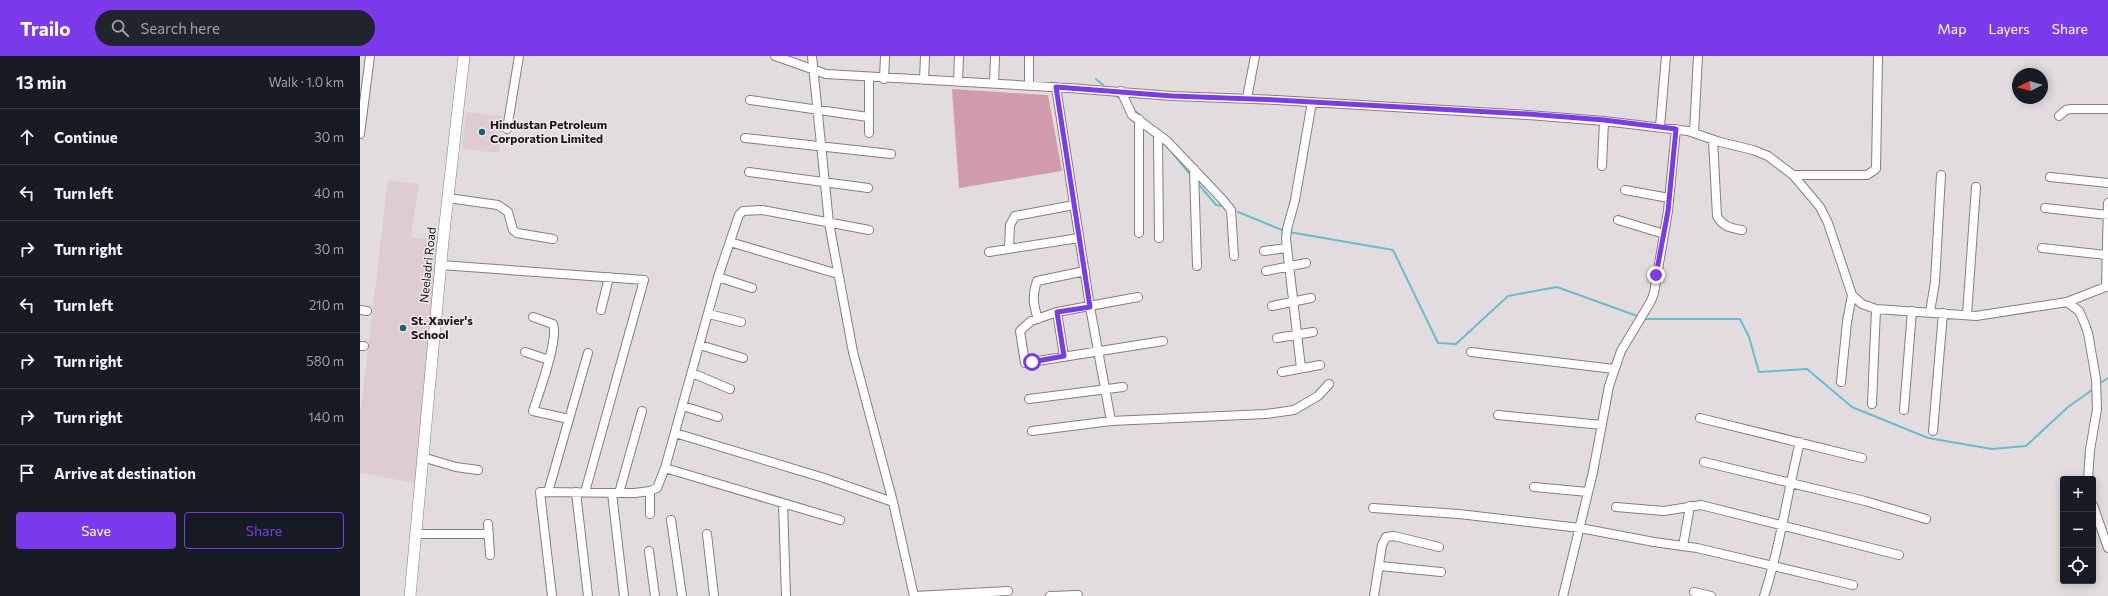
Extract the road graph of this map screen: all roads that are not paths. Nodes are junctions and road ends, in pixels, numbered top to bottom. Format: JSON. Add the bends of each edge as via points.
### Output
{"nodes":[{"id":1,"x":370,"y":56,"type":"edge"},
{"id":2,"x":464,"y":56,"type":"edge"},
{"id":3,"x":519,"y":56,"type":"edge"},
{"id":4,"x":775,"y":56,"type":"edge"},
{"id":5,"x":812,"y":56,"type":"edge"},
{"id":6,"x":884,"y":56,"type":"edge"},
{"id":7,"x":925,"y":56,"type":"edge"},
{"id":8,"x":959,"y":56,"type":"edge"},
{"id":9,"x":995,"y":56,"type":"edge"},
{"id":10,"x":1029,"y":56,"type":"edge"},
{"id":11,"x":1252,"y":56,"type":"edge"},
{"id":12,"x":1666,"y":56,"type":"edge"},
{"id":13,"x":1698,"y":56,"type":"edge"},
{"id":14,"x":1878,"y":56,"type":"edge"},
{"id":15,"x":813,"y":69,"type":"junction"},
{"id":16,"x":869,"y":77,"type":"junction"},
{"id":17,"x":884,"y":78,"type":"junction"},
{"id":18,"x":924,"y":80,"type":"junction"},
{"id":19,"x":958,"y":82,"type":"junction"},
{"id":20,"x":994,"y":84,"type":"junction"},
{"id":21,"x":1029,"y":85,"type":"junction"},
{"id":22,"x":1056,"y":87,"type":"junction"},
{"id":23,"x":1121,"y":91,"type":"junction"},
{"id":24,"x":1247,"y":98,"type":"junction"},
{"id":25,"x":750,"y":100,"type":"dead end"},
{"id":26,"x":1312,"y":102,"type":"junction"},
{"id":27,"x":2108,"y":109,"type":"edge"},
{"id":28,"x":817,"y":110,"type":"junction"},
{"id":29,"x":2059,"y":116,"type":"dead end"},
{"id":30,"x":868,"y":117,"type":"junction"},
{"id":31,"x":1140,"y":120,"type":"junction"},
{"id":32,"x":1604,"y":120,"type":"junction"},
{"id":33,"x":1660,"y":127,"type":"junction"},
{"id":34,"x":507,"y":129,"type":"dead end"},
{"id":35,"x":1676,"y":129,"type":"junction"},
{"id":36,"x":869,"y":133,"type":"dead end"},
{"id":37,"x":1694,"y":133,"type":"junction"},
{"id":38,"x":360,"y":134,"type":"edge"},
{"id":39,"x":1158,"y":137,"type":"junction"},
{"id":40,"x":745,"y":138,"type":"dead end"},
{"id":41,"x":1713,"y":140,"type":"junction"},
{"id":42,"x":822,"y":148,"type":"junction"},
{"id":43,"x":891,"y":154,"type":"dead end"},
{"id":44,"x":1602,"y":166,"type":"dead end"},
{"id":45,"x":1194,"y":170,"type":"junction"},
{"id":46,"x":748,"y":172,"type":"dead end"},
{"id":47,"x":1793,"y":175,"type":"junction"},
{"id":48,"x":1941,"y":175,"type":"dead end"},
{"id":49,"x":2050,"y":177,"type":"dead end"},
{"id":50,"x":824,"y":182,"type":"junction"},
{"id":51,"x":2108,"y":184,"type":"edge"},
{"id":52,"x":1976,"y":187,"type":"dead end"},
{"id":53,"x":868,"y":188,"type":"dead end"},
{"id":54,"x":1625,"y":190,"type":"dead end"},
{"id":55,"x":448,"y":198,"type":"junction"},
{"id":56,"x":1669,"y":198,"type":"junction"},
{"id":57,"x":2108,"y":203,"type":"edge"},
{"id":58,"x":1074,"y":205,"type":"junction"},
{"id":59,"x":2045,"y":208,"type":"dead end"},
{"id":60,"x":2108,"y":215,"type":"edge"},
{"id":61,"x":1618,"y":220,"type":"dead end"},
{"id":62,"x":829,"y":223,"type":"junction"},
{"id":63,"x":869,"y":230,"type":"dead end"},
{"id":64,"x":1742,"y":230,"type":"dead end"},
{"id":65,"x":1139,"y":233,"type":"dead end"},
{"id":66,"x":1664,"y":234,"type":"junction"},
{"id":67,"x":1079,"y":238,"type":"junction"},
{"id":68,"x":1158,"y":238,"type":"dead end"},
{"id":69,"x":553,"y":239,"type":"dead end"},
{"id":70,"x":730,"y":242,"type":"junction"},
{"id":71,"x":1009,"y":248,"type":"junction"},
{"id":72,"x":1286,"y":248,"type":"junction"},
{"id":73,"x":2042,"y":248,"type":"dead end"},
{"id":74,"x":1264,"y":251,"type":"dead end"},
{"id":75,"x":989,"y":252,"type":"dead end"},
{"id":76,"x":2106,"y":255,"type":"junction"},
{"id":77,"x":1234,"y":256,"type":"dead end"},
{"id":78,"x":1306,"y":264,"type":"dead end"},
{"id":79,"x":441,"y":265,"type":"junction"},
{"id":80,"x":1197,"y":266,"type":"dead end"},
{"id":81,"x":1288,"y":268,"type":"junction"},
{"id":82,"x":1085,"y":271,"type":"junction"},
{"id":83,"x":1266,"y":271,"type":"dead end"},
{"id":84,"x":838,"y":274,"type":"junction"},
{"id":85,"x":609,"y":277,"type":"junction"},
{"id":86,"x":718,"y":277,"type":"junction"},
{"id":87,"x":2107,"y":287,"type":"edge"},
{"id":88,"x":752,"y":288,"type":"dead end"},
{"id":89,"x":1852,"y":295,"type":"junction"},
{"id":90,"x":1138,"y":297,"type":"dead end"},
{"id":91,"x":1311,"y":298,"type":"dead end"},
{"id":92,"x":2067,"y":302,"type":"junction"},
{"id":93,"x":1292,"y":303,"type":"junction"},
{"id":94,"x":1272,"y":306,"type":"dead end"},
{"id":95,"x":1090,"y":307,"type":"junction"},
{"id":96,"x":1876,"y":309,"type":"junction"},
{"id":97,"x":601,"y":310,"type":"dead end"},
{"id":98,"x":1912,"y":311,"type":"junction"},
{"id":99,"x":1057,"y":312,"type":"junction"},
{"id":100,"x":1930,"y":312,"type":"junction"},
{"id":101,"x":1943,"y":313,"type":"junction"},
{"id":102,"x":708,"y":314,"type":"junction"},
{"id":103,"x":1967,"y":316,"type":"junction"},
{"id":104,"x":534,"y":317,"type":"dead end"},
{"id":105,"x":1038,"y":319,"type":"junction"},
{"id":106,"x":741,"y":322,"type":"dead end"},
{"id":107,"x":1313,"y":332,"type":"dead end"},
{"id":108,"x":1296,"y":336,"type":"junction"},
{"id":109,"x":1277,"y":338,"type":"dead end"},
{"id":110,"x":1163,"y":341,"type":"dead end"},
{"id":111,"x":700,"y":345,"type":"junction"},
{"id":112,"x":1100,"y":350,"type":"junction"},
{"id":113,"x":525,"y":352,"type":"dead end"},
{"id":114,"x":1471,"y":352,"type":"dead end"},
{"id":115,"x":588,"y":353,"type":"dead end"},
{"id":116,"x":1064,"y":356,"type":"junction"},
{"id":117,"x":743,"y":358,"type":"dead end"},
{"id":118,"x":549,"y":360,"type":"junction"},
{"id":119,"x":1320,"y":365,"type":"dead end"},
{"id":120,"x":1301,"y":368,"type":"junction"},
{"id":121,"x":1614,"y":369,"type":"junction"},
{"id":122,"x":1282,"y":372,"type":"dead end"},
{"id":123,"x":692,"y":373,"type":"junction"},
{"id":124,"x":1842,"y":382,"type":"dead end"},
{"id":125,"x":1329,"y":384,"type":"dead end"},
{"id":126,"x":1123,"y":387,"type":"dead end"},
{"id":127,"x":730,"y":389,"type":"dead end"},
{"id":128,"x":1107,"y":389,"type":"junction"},
{"id":129,"x":1029,"y":399,"type":"dead end"},
{"id":130,"x":1872,"y":404,"type":"dead end"},
{"id":131,"x":683,"y":406,"type":"junction"},
{"id":132,"x":1904,"y":410,"type":"dead end"},
{"id":133,"x":642,"y":411,"type":"dead end"},
{"id":134,"x":1498,"y":415,"type":"dead end"},
{"id":135,"x":718,"y":417,"type":"dead end"},
{"id":136,"x":1700,"y":418,"type":"dead end"},
{"id":137,"x":569,"y":419,"type":"junction"},
{"id":138,"x":1111,"y":421,"type":"junction"},
{"id":139,"x":1602,"y":425,"type":"junction"},
{"id":140,"x":1933,"y":430,"type":"dead end"},
{"id":141,"x":1032,"y":431,"type":"dead end"},
{"id":142,"x":675,"y":433,"type":"junction"},
{"id":143,"x":1800,"y":442,"type":"junction"},
{"id":144,"x":422,"y":457,"type":"junction"},
{"id":145,"x":1862,"y":458,"type":"dead end"},
{"id":146,"x":1704,"y":462,"type":"dead end"},
{"id":147,"x":665,"y":468,"type":"junction"},
{"id":148,"x":478,"y":470,"type":"dead end"},
{"id":149,"x":2088,"y":476,"type":"edge"},
{"id":150,"x":1789,"y":484,"type":"junction"},
{"id":151,"x":1534,"y":487,"type":"dead end"},
{"id":152,"x":650,"y":491,"type":"junction"},
{"id":153,"x":548,"y":492,"type":"junction"},
{"id":154,"x":580,"y":492,"type":"junction"},
{"id":155,"x":1588,"y":492,"type":"junction"},
{"id":156,"x":615,"y":493,"type":"junction"},
{"id":157,"x":893,"y":502,"type":"junction"},
{"id":158,"x":783,"y":504,"type":"junction"},
{"id":159,"x":1690,"y":506,"type":"junction"},
{"id":160,"x":1616,"y":507,"type":"dead end"},
{"id":161,"x":1373,"y":508,"type":"dead end"},
{"id":162,"x":2095,"y":512,"type":"edge"},
{"id":163,"x":650,"y":514,"type":"dead end"},
{"id":164,"x":1926,"y":519,"type":"dead end"},
{"id":165,"x":671,"y":520,"type":"dead end"},
{"id":166,"x":840,"y":520,"type":"dead end"},
{"id":167,"x":488,"y":524,"type":"dead end"},
{"id":168,"x":1783,"y":525,"type":"junction"},
{"id":169,"x":1580,"y":528,"type":"junction"},
{"id":170,"x":415,"y":534,"type":"junction"},
{"id":171,"x":489,"y":534,"type":"junction"},
{"id":172,"x":707,"y":534,"type":"dead end"},
{"id":173,"x":1683,"y":546,"type":"junction"},
{"id":174,"x":1439,"y":547,"type":"dead end"},
{"id":175,"x":2108,"y":548,"type":"edge"},
{"id":176,"x":649,"y":551,"type":"dead end"},
{"id":177,"x":490,"y":554,"type":"dead end"},
{"id":178,"x":1899,"y":555,"type":"dead end"},
{"id":179,"x":1380,"y":566,"type":"junction"},
{"id":180,"x":1774,"y":566,"type":"junction"},
{"id":181,"x":1441,"y":572,"type":"dead end"},
{"id":182,"x":1852,"y":585,"type":"dead end"},
{"id":183,"x":1008,"y":591,"type":"edge"},
{"id":184,"x":1694,"y":592,"type":"dead end"},
{"id":185,"x":1078,"y":594,"type":"dead end"},
{"id":186,"x":410,"y":596,"type":"edge"},
{"id":187,"x":552,"y":596,"type":"edge"},
{"id":188,"x":588,"y":596,"type":"edge"},
{"id":189,"x":624,"y":596,"type":"edge"},
{"id":190,"x":655,"y":596,"type":"edge"},
{"id":191,"x":682,"y":596,"type":"edge"},
{"id":192,"x":714,"y":596,"type":"edge"},
{"id":193,"x":786,"y":596,"type":"edge"},
{"id":194,"x":914,"y":596,"type":"edge"},
{"id":195,"x":1050,"y":596,"type":"edge"},
{"id":196,"x":1374,"y":596,"type":"edge"},
{"id":197,"x":1563,"y":596,"type":"edge"},
{"id":198,"x":1711,"y":596,"type":"edge"},
{"id":199,"x":1764,"y":596,"type":"edge"}],
"edges":[{"from":1,"to":38,"type":"street"},
{"from":2,"to":55,"type":"main road","name":"Neeladri Road"},
{"from":3,"to":34,"type":"street"},
{"from":4,"to":15,"type":"street"},
{"from":5,"to":15,"type":"street"},
{"from":6,"to":17,"type":"street"},
{"from":7,"to":18,"type":"street"},
{"from":8,"to":19,"type":"street"},
{"from":9,"to":20,"type":"street"},
{"from":10,"to":21,"type":"street"},
{"from":11,"to":24,"type":"street"},
{"from":12,"to":33,"type":"street"},
{"from":13,"to":37,"type":"street"},
{"from":14,"to":47,"type":"street","via":[[1876,169],[1866,175]]},
{"from":15,"to":16,"type":"street","via":[[826,74]]},
{"from":15,"to":28,"type":"street"},
{"from":16,"to":17,"type":"street"},
{"from":16,"to":30,"type":"street"},
{"from":17,"to":18,"type":"street"},
{"from":18,"to":19,"type":"street"},
{"from":19,"to":20,"type":"street"},
{"from":20,"to":21,"type":"street"},
{"from":21,"to":22,"type":"street"},
{"from":22,"to":23,"type":"street"},
{"from":22,"to":58,"type":"street"},
{"from":23,"to":24,"type":"street","via":[[1172,96]]},
{"from":23,"to":31,"type":"street","via":[[1129,110]]},
{"from":24,"to":26,"type":"street"},
{"from":25,"to":28,"type":"street"},
{"from":26,"to":32,"type":"street"},
{"from":26,"to":72,"type":"street","via":[[1295,200],[1287,229]]},
{"from":27,"to":29,"type":"street","via":[[2066,110]]},
{"from":28,"to":30,"type":"street"},
{"from":28,"to":42,"type":"street"},
{"from":30,"to":36,"type":"street"},
{"from":31,"to":39,"type":"street"},
{"from":31,"to":65,"type":"street"},
{"from":32,"to":33,"type":"street"},
{"from":32,"to":44,"type":"street"},
{"from":33,"to":35,"type":"street"},
{"from":35,"to":37,"type":"street"},
{"from":35,"to":56,"type":"street"},
{"from":37,"to":41,"type":"street"},
{"from":39,"to":45,"type":"street"},
{"from":39,"to":68,"type":"street"},
{"from":40,"to":42,"type":"street"},
{"from":41,"to":47,"type":"street","via":[[1768,156]]},
{"from":41,"to":64,"type":"street","via":[[1718,216],[1720,222],[1729,228]]},
{"from":42,"to":43,"type":"street"},
{"from":42,"to":50,"type":"street"},
{"from":45,"to":77,"type":"street","via":[[1231,210]]},
{"from":45,"to":80,"type":"street"},
{"from":46,"to":50,"type":"street"},
{"from":47,"to":89,"type":"street","via":[[1820,207],[1828,223]]},
{"from":48,"to":100,"type":"street","via":[[1935,282]]},
{"from":49,"to":51,"type":"street"},
{"from":50,"to":53,"type":"street"},
{"from":50,"to":62,"type":"street"},
{"from":52,"to":103,"type":"street"},
{"from":54,"to":56,"type":"street"},
{"from":55,"to":69,"type":"street","via":[[498,205],[508,212],[513,230],[517,233]]},
{"from":55,"to":79,"type":"main road","name":"Neeladri Road"},
{"from":56,"to":66,"type":"street"},
{"from":57,"to":60,"type":"street"},
{"from":58,"to":67,"type":"street"},
{"from":58,"to":71,"type":"street","via":[[1016,216],[1010,225]]},
{"from":59,"to":60,"type":"street"},
{"from":60,"to":76,"type":"street"},
{"from":61,"to":66,"type":"street"},
{"from":62,"to":63,"type":"street"},
{"from":62,"to":70,"type":"street","via":[[751,209],[739,215]]},
{"from":62,"to":84,"type":"street"},
{"from":66,"to":121,"type":"street","via":[[1654,293],[1621,351]]},
{"from":67,"to":71,"type":"street"},
{"from":67,"to":82,"type":"street"},
{"from":70,"to":84,"type":"street"},
{"from":70,"to":86,"type":"street"},
{"from":71,"to":75,"type":"street"},
{"from":72,"to":74,"type":"street"},
{"from":72,"to":81,"type":"street"},
{"from":73,"to":76,"type":"street"},
{"from":76,"to":87,"type":"street"},
{"from":78,"to":81,"type":"street"},
{"from":79,"to":85,"type":"street"},
{"from":79,"to":144,"type":"main road","name":"Neeladri Road"},
{"from":81,"to":83,"type":"street"},
{"from":81,"to":93,"type":"street"},
{"from":82,"to":95,"type":"street"},
{"from":82,"to":105,"type":"street","via":[[1037,281],[1032,295]]},
{"from":84,"to":157,"type":"street","via":[[863,395]]},
{"from":85,"to":97,"type":"street"},
{"from":85,"to":154,"type":"street","via":[[644,280]]},
{"from":86,"to":88,"type":"street"},
{"from":86,"to":102,"type":"street"},
{"from":87,"to":92,"type":"street"},
{"from":89,"to":96,"type":"street","via":[[1862,304]]},
{"from":89,"to":124,"type":"street"},
{"from":90,"to":95,"type":"street"},
{"from":91,"to":93,"type":"street"},
{"from":92,"to":103,"type":"street"},
{"from":92,"to":149,"type":"street","via":[[2079,311],[2084,322],[2096,379],[2097,409]]},
{"from":93,"to":94,"type":"street"},
{"from":93,"to":108,"type":"street"},
{"from":95,"to":99,"type":"street"},
{"from":95,"to":112,"type":"street"},
{"from":96,"to":98,"type":"street"},
{"from":96,"to":130,"type":"street"},
{"from":98,"to":100,"type":"street"},
{"from":98,"to":132,"type":"street"},
{"from":99,"to":105,"type":"street"},
{"from":99,"to":116,"type":"street"},
{"from":100,"to":101,"type":"street"},
{"from":101,"to":103,"type":"street"},
{"from":101,"to":140,"type":"street"},
{"from":102,"to":106,"type":"street"},
{"from":102,"to":111,"type":"street"},
{"from":104,"to":118,"type":"street","via":[[553,324],[555,330]]},
{"from":105,"to":116,"type":"street","via":[[1028,323],[1020,331],[1025,363]]},
{"from":107,"to":108,"type":"street"},
{"from":108,"to":109,"type":"street"},
{"from":108,"to":120,"type":"street"},
{"from":110,"to":112,"type":"street"},
{"from":111,"to":117,"type":"street"},
{"from":111,"to":123,"type":"street"},
{"from":112,"to":116,"type":"street"},
{"from":112,"to":128,"type":"street"},
{"from":113,"to":118,"type":"street"},
{"from":114,"to":121,"type":"street"},
{"from":115,"to":137,"type":"street"},
{"from":118,"to":137,"type":"street","via":[[533,411]]},
{"from":119,"to":120,"type":"street"},
{"from":120,"to":122,"type":"street"},
{"from":121,"to":139,"type":"street"},
{"from":123,"to":127,"type":"street"},
{"from":123,"to":131,"type":"street"},
{"from":125,"to":138,"type":"street","via":[[1318,396],[1294,410],[1266,414]]},
{"from":126,"to":128,"type":"street"},
{"from":128,"to":129,"type":"street"},
{"from":128,"to":138,"type":"street"},
{"from":131,"to":135,"type":"street"},
{"from":131,"to":142,"type":"street"},
{"from":133,"to":156,"type":"street"},
{"from":134,"to":139,"type":"street"},
{"from":136,"to":143,"type":"street"},
{"from":137,"to":153,"type":"street"},
{"from":138,"to":141,"type":"street"},
{"from":139,"to":155,"type":"street"},
{"from":142,"to":147,"type":"street"},
{"from":142,"to":157,"type":"street","via":[[824,478]]},
{"from":143,"to":145,"type":"street"},
{"from":143,"to":150,"type":"street"},
{"from":144,"to":148,"type":"street","via":[[456,467]]},
{"from":144,"to":170,"type":"main road","name":"Neeladri Road"},
{"from":146,"to":150,"type":"street"},
{"from":147,"to":152,"type":"street","via":[[657,488]]},
{"from":147,"to":158,"type":"street"},
{"from":150,"to":164,"type":"street","via":[[1865,501]]},
{"from":150,"to":168,"type":"street","via":[[1790,492]]},
{"from":151,"to":155,"type":"street"},
{"from":152,"to":156,"type":"street"},
{"from":152,"to":163,"type":"street"},
{"from":153,"to":154,"type":"street"},
{"from":153,"to":187,"type":"street","via":[[540,492]]},
{"from":154,"to":156,"type":"street"},
{"from":154,"to":188,"type":"street"},
{"from":155,"to":169,"type":"street"},
{"from":156,"to":189,"type":"street"},
{"from":157,"to":194,"type":"street"},
{"from":158,"to":166,"type":"street"},
{"from":158,"to":193,"type":"street"},
{"from":159,"to":160,"type":"street","via":[[1664,511]]},
{"from":159,"to":168,"type":"street","via":[[1701,505]]},
{"from":159,"to":173,"type":"street"},
{"from":161,"to":169,"type":"street"},
{"from":162,"to":175,"type":"street"},
{"from":165,"to":191,"type":"street"},
{"from":167,"to":171,"type":"street"},
{"from":168,"to":178,"type":"street"},
{"from":168,"to":180,"type":"street"},
{"from":169,"to":173,"type":"street"},
{"from":169,"to":197,"type":"street"},
{"from":170,"to":171,"type":"street"},
{"from":170,"to":186,"type":"main road","name":"Neeladri Road"},
{"from":171,"to":177,"type":"street"},
{"from":172,"to":192,"type":"street"},
{"from":173,"to":180,"type":"street"},
{"from":174,"to":179,"type":"street","via":[[1389,536],[1384,539]]},
{"from":176,"to":190,"type":"street"},
{"from":179,"to":181,"type":"street"},
{"from":179,"to":196,"type":"street"},
{"from":180,"to":182,"type":"street"},
{"from":180,"to":199,"type":"street"},
{"from":183,"to":194,"type":"street"},
{"from":184,"to":198,"type":"street"},
{"from":185,"to":195,"type":"street"}]}
